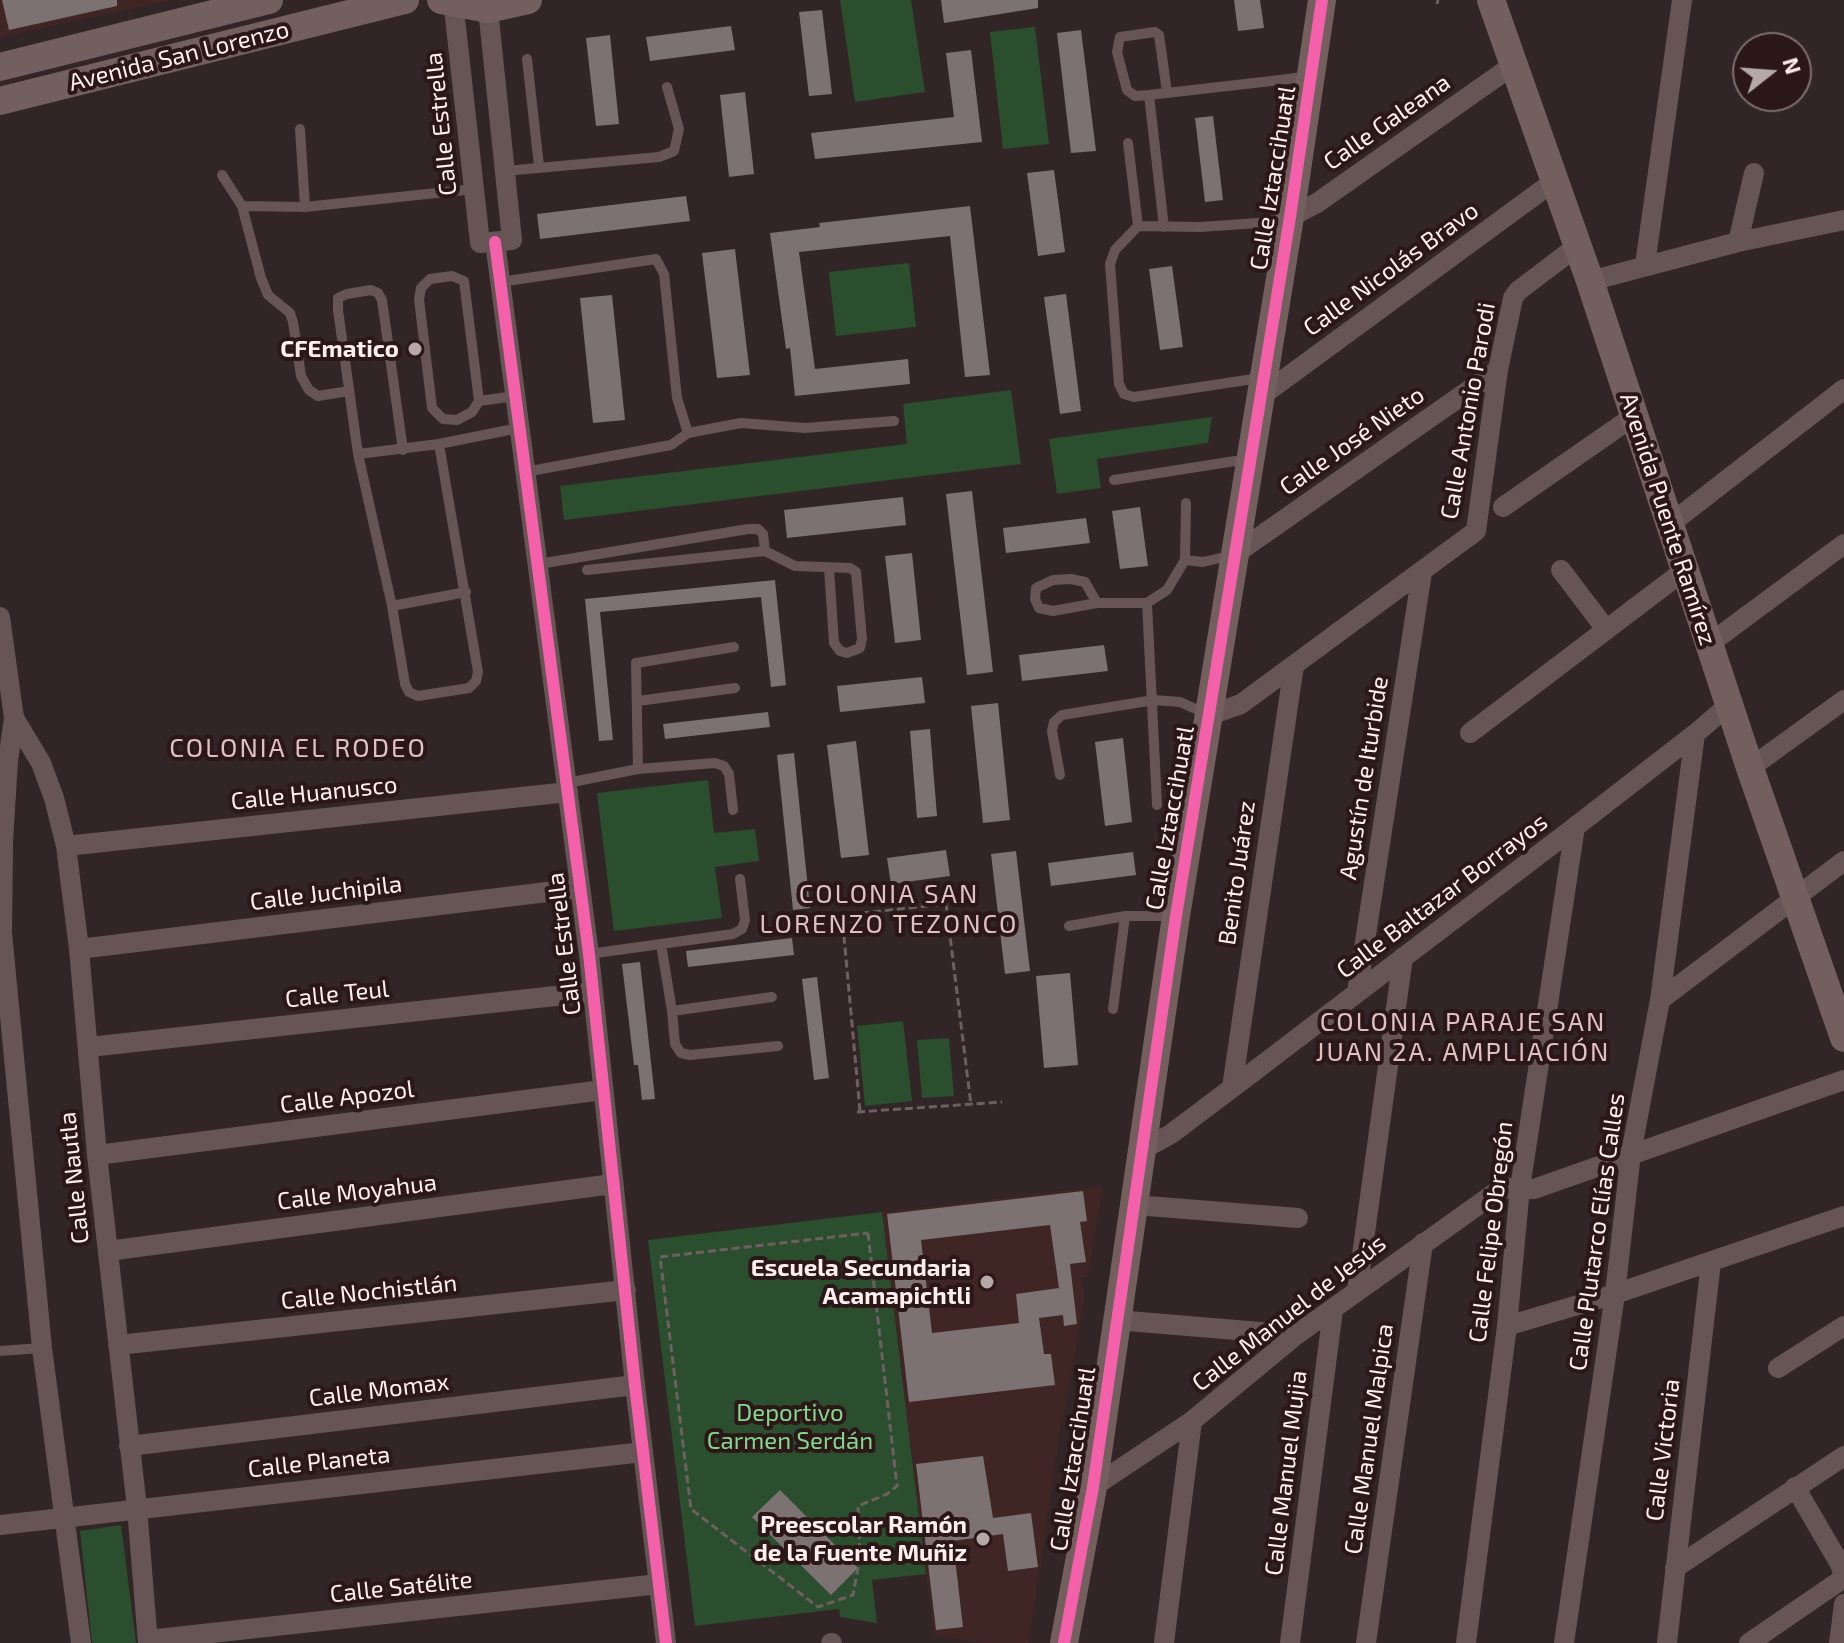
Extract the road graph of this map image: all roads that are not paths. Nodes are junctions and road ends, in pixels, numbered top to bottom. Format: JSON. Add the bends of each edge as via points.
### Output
{"nodes":[{"id":1,"x":269,"y":0,"type":"edge"},
{"id":2,"x":405,"y":0,"type":"edge"},
{"id":3,"x":528,"y":0,"type":"edge"},
{"id":4,"x":1322,"y":0,"type":"edge"},
{"id":5,"x":1491,"y":0,"type":"edge"},
{"id":6,"x":1682,"y":0,"type":"edge"},
{"id":7,"x":449,"y":1,"type":"edge"},
{"id":8,"x":486,"y":5,"type":"edge"},
{"id":9,"x":527,"y":59,"type":"dead end"},
{"id":10,"x":1512,"y":66,"type":"junction"},
{"id":11,"x":0,"y":67,"type":"edge"},
{"id":12,"x":1312,"y":75,"type":"junction"},
{"id":13,"x":667,"y":87,"type":"dead end"},
{"id":14,"x":1167,"y":92,"type":"junction"},
{"id":15,"x":1149,"y":95,"type":"junction"},
{"id":16,"x":0,"y":101,"type":"edge"},
{"id":17,"x":300,"y":129,"type":"dead end"},
{"id":18,"x":1128,"y":143,"type":"dead end"},
{"id":19,"x":539,"y":166,"type":"junction"},
{"id":20,"x":505,"y":171,"type":"junction"},
{"id":21,"x":1754,"y":173,"type":"dead end"},
{"id":22,"x":222,"y":175,"type":"dead end"},
{"id":23,"x":1553,"y":182,"type":"junction"},
{"id":24,"x":474,"y":189,"type":"junction"},
{"id":25,"x":242,"y":206,"type":"junction"},
{"id":26,"x":305,"y":207,"type":"junction"},
{"id":27,"x":1290,"y":217,"type":"junction"},
{"id":28,"x":1844,"y":220,"type":"edge"},
{"id":29,"x":1138,"y":226,"type":"junction"},
{"id":30,"x":1164,"y":227,"type":"junction"},
{"id":31,"x":495,"y":242,"type":"junction"},
{"id":32,"x":1738,"y":242,"type":"junction"},
{"id":33,"x":1576,"y":247,"type":"junction"},
{"id":34,"x":1645,"y":265,"type":"junction"},
{"id":35,"x":1590,"y":281,"type":"junction"},
{"id":36,"x":500,"y":282,"type":"junction"},
{"id":37,"x":1498,"y":370,"type":"junction"},
{"id":38,"x":1261,"y":388,"type":"junction"},
{"id":39,"x":1844,"y":389,"type":"edge"},
{"id":40,"x":349,"y":391,"type":"junction"},
{"id":41,"x":515,"y":396,"type":"junction"},
{"id":42,"x":479,"y":401,"type":"junction"},
{"id":43,"x":1634,"y":416,"type":"junction"},
{"id":44,"x":894,"y":421,"type":"dead end"},
{"id":45,"x":519,"y":428,"type":"junction"},
{"id":46,"x":688,"y":433,"type":"junction"},
{"id":47,"x":439,"y":444,"type":"junction"},
{"id":48,"x":403,"y":450,"type":"junction"},
{"id":49,"x":358,"y":454,"type":"junction"},
{"id":50,"x":1250,"y":458,"type":"junction"},
{"id":51,"x":525,"y":472,"type":"junction"},
{"id":52,"x":1114,"y":480,"type":"dead end"},
{"id":53,"x":1186,"y":503,"type":"dead end"},
{"id":54,"x":1503,"y":507,"type":"dead end"},
{"id":55,"x":1670,"y":524,"type":"junction"},
{"id":56,"x":1844,"y":544,"type":"edge"},
{"id":57,"x":765,"y":551,"type":"junction"},
{"id":58,"x":1235,"y":554,"type":"junction"},
{"id":59,"x":1185,"y":560,"type":"junction"},
{"id":60,"x":539,"y":564,"type":"junction"},
{"id":61,"x":829,"y":568,"type":"junction"},
{"id":62,"x":587,"y":570,"type":"dead end"},
{"id":63,"x":1561,"y":570,"type":"dead end"},
{"id":64,"x":1685,"y":570,"type":"junction"},
{"id":65,"x":1422,"y":572,"type":"junction"},
{"id":66,"x":466,"y":592,"type":"junction"},
{"id":67,"x":1097,"y":603,"type":"junction"},
{"id":68,"x":1147,"y":603,"type":"junction"},
{"id":69,"x":392,"y":606,"type":"junction"},
{"id":70,"x":0,"y":617,"type":"edge"},
{"id":71,"x":1605,"y":628,"type":"junction"},
{"id":72,"x":1709,"y":644,"type":"junction"},
{"id":73,"x":734,"y":647,"type":"dead end"},
{"id":74,"x":1294,"y":665,"type":"junction"},
{"id":75,"x":735,"y":688,"type":"dead end"},
{"id":76,"x":1154,"y":700,"type":"junction"},
{"id":77,"x":1844,"y":700,"type":"edge"},
{"id":78,"x":638,"y":701,"type":"junction"},
{"id":79,"x":1730,"y":704,"type":"junction"},
{"id":80,"x":1210,"y":715,"type":"junction"},
{"id":81,"x":14,"y":718,"type":"junction"},
{"id":82,"x":1470,"y":733,"type":"dead end"},
{"id":83,"x":1695,"y":734,"type":"junction"},
{"id":84,"x":1750,"y":768,"type":"junction"},
{"id":85,"x":638,"y":769,"type":"junction"},
{"id":86,"x":1060,"y":775,"type":"dead end"},
{"id":87,"x":567,"y":788,"type":"junction"},
{"id":88,"x":1157,"y":805,"type":"dead end"},
{"id":89,"x":733,"y":810,"type":"dead end"},
{"id":90,"x":1575,"y":827,"type":"junction"},
{"id":91,"x":2,"y":841,"type":"edge"},
{"id":92,"x":66,"y":846,"type":"junction"},
{"id":93,"x":1844,"y":861,"type":"edge"},
{"id":94,"x":740,"y":879,"type":"dead end"},
{"id":95,"x":580,"y":888,"type":"junction"},
{"id":96,"x":1795,"y":897,"type":"junction"},
{"id":97,"x":1125,"y":916,"type":"junction"},
{"id":98,"x":1176,"y":916,"type":"junction"},
{"id":99,"x":1069,"y":926,"type":"dead end"},
{"id":100,"x":661,"y":944,"type":"junction"},
{"id":101,"x":79,"y":949,"type":"junction"},
{"id":102,"x":589,"y":954,"type":"junction"},
{"id":103,"x":1403,"y":957,"type":"junction"},
{"id":104,"x":592,"y":992,"type":"junction"},
{"id":105,"x":1357,"y":993,"type":"junction"},
{"id":106,"x":772,"y":997,"type":"dead end"},
{"id":107,"x":1838,"y":998,"type":"edge"},
{"id":108,"x":1660,"y":1000,"type":"junction"},
{"id":109,"x":1113,"y":1009,"type":"dead end"},
{"id":110,"x":672,"y":1011,"type":"junction"},
{"id":111,"x":1844,"y":1038,"type":"edge"},
{"id":112,"x":778,"y":1046,"type":"dead end"},
{"id":113,"x":89,"y":1047,"type":"junction"},
{"id":114,"x":1844,"y":1080,"type":"edge"},
{"id":115,"x":1232,"y":1088,"type":"junction"},
{"id":116,"x":603,"y":1090,"type":"junction"},
{"id":117,"x":1142,"y":1150,"type":"junction"},
{"id":118,"x":1631,"y":1153,"type":"junction"},
{"id":119,"x":97,"y":1155,"type":"junction"},
{"id":120,"x":613,"y":1184,"type":"junction"},
{"id":121,"x":1520,"y":1188,"type":"junction"},
{"id":122,"x":1135,"y":1205,"type":"junction"},
{"id":123,"x":1844,"y":1216,"type":"edge"},
{"id":124,"x":1298,"y":1218,"type":"dead end"},
{"id":125,"x":1423,"y":1243,"type":"junction"},
{"id":126,"x":108,"y":1251,"type":"junction"},
{"id":127,"x":1711,"y":1262,"type":"junction"},
{"id":128,"x":626,"y":1290,"type":"junction"},
{"id":129,"x":1357,"y":1291,"type":"junction"},
{"id":130,"x":1615,"y":1294,"type":"junction"},
{"id":131,"x":1333,"y":1310,"type":"junction"},
{"id":132,"x":1116,"y":1320,"type":"junction"},
{"id":133,"x":1507,"y":1326,"type":"junction"},
{"id":134,"x":1844,"y":1326,"type":"edge"},
{"id":135,"x":1296,"y":1335,"type":"junction"},
{"id":136,"x":118,"y":1345,"type":"junction"},
{"id":137,"x":42,"y":1348,"type":"junction"},
{"id":138,"x":0,"y":1351,"type":"edge"},
{"id":139,"x":1778,"y":1368,"type":"dead end"},
{"id":140,"x":635,"y":1385,"type":"junction"},
{"id":141,"x":1192,"y":1421,"type":"junction"},
{"id":142,"x":129,"y":1446,"type":"junction"},
{"id":143,"x":643,"y":1452,"type":"junction"},
{"id":144,"x":1844,"y":1456,"type":"edge"},
{"id":145,"x":1093,"y":1487,"type":"junction"},
{"id":146,"x":1795,"y":1487,"type":"junction"},
{"id":147,"x":137,"y":1508,"type":"junction"},
{"id":148,"x":64,"y":1517,"type":"junction"},
{"id":149,"x":0,"y":1525,"type":"edge"},
{"id":150,"x":1675,"y":1568,"type":"junction"},
{"id":151,"x":1844,"y":1577,"type":"edge"},
{"id":152,"x":659,"y":1584,"type":"junction"},
{"id":153,"x":1844,"y":1604,"type":"edge"},
{"id":154,"x":148,"y":1642,"type":"edge"},
{"id":155,"x":81,"y":1643,"type":"edge"},
{"id":156,"x":666,"y":1643,"type":"edge"},
{"id":157,"x":1064,"y":1643,"type":"edge"},
{"id":158,"x":1164,"y":1643,"type":"edge"},
{"id":159,"x":1290,"y":1643,"type":"edge"},
{"id":160,"x":1366,"y":1643,"type":"edge"},
{"id":161,"x":1466,"y":1643,"type":"edge"},
{"id":162,"x":1564,"y":1643,"type":"edge"},
{"id":163,"x":1667,"y":1643,"type":"edge"},
{"id":164,"x":1749,"y":1643,"type":"edge"},
{"id":165,"x":1839,"y":1643,"type":"edge"}],
"edges":[{"from":1,"to":11,"type":"street","name":"Avenida San Lorenzo"},
{"from":2,"to":16,"type":"street","name":"Avenida San Lorenzo"},
{"from":3,"to":8,"type":"street"},
{"from":4,"to":12,"type":"street","name":"Calle Iztaccihuatl"},
{"from":5,"to":10,"type":"street","name":"Avenida Puente Ramírez"},
{"from":6,"to":34,"type":"street"},
{"from":7,"to":8,"type":"street"},
{"from":7,"to":24,"type":"street","name":"Calle Estrella"},
{"from":8,"to":20,"type":"street","name":"Calle Estrella"},
{"from":9,"to":19,"type":"lane"},
{"from":10,"to":23,"type":"street","name":"Avenida Puente Ramírez"},
{"from":10,"to":27,"type":"street","name":"Calle Galeana"},
{"from":12,"to":14,"type":"lane"},
{"from":12,"to":27,"type":"street","name":"Calle Iztaccihuatl"},
{"from":13,"to":19,"type":"lane","via":[[679,129],[674,151],[659,157]]},
{"from":14,"to":15,"type":"lane"},
{"from":14,"to":15,"type":"lane","via":[[1159,35],[1120,37],[1117,52],[1127,90],[1135,96]]},
{"from":15,"to":30,"type":"lane"},
{"from":17,"to":26,"type":"lane"},
{"from":18,"to":29,"type":"lane"},
{"from":19,"to":20,"type":"lane"},
{"from":20,"to":31,"type":"street","name":"Calle Estrella"},
{"from":21,"to":32,"type":"street"},
{"from":22,"to":25,"type":"lane"},
{"from":23,"to":33,"type":"street","name":"Avenida Puente Ramírez"},
{"from":23,"to":38,"type":"street","name":"Calle Nicolás Bravo"},
{"from":24,"to":26,"type":"lane"},
{"from":24,"to":31,"type":"street","name":"Calle Estrella"},
{"from":25,"to":26,"type":"lane"},
{"from":25,"to":40,"type":"lane","via":[[268,295],[290,313],[301,376],[309,390],[318,396]]},
{"from":27,"to":30,"type":"lane"},
{"from":27,"to":38,"type":"street","name":"Calle Iztaccihuatl"},
{"from":28,"to":32,"type":"street"},
{"from":29,"to":30,"type":"lane"},
{"from":29,"to":38,"type":"lane","via":[[1115,250],[1110,264],[1124,394]]},
{"from":31,"to":36,"type":"street","name":"Calle Estrella"},
{"from":32,"to":34,"type":"street"},
{"from":33,"to":35,"type":"street","name":"Avenida Puente Ramírez"},
{"from":33,"to":37,"type":"street","name":"Calle Antonio Parodi","via":[[1513,298]]},
{"from":34,"to":35,"type":"street"},
{"from":35,"to":43,"type":"street","name":"Avenida Puente Ramírez"},
{"from":36,"to":41,"type":"street","name":"Calle Estrella"},
{"from":36,"to":46,"type":"lane","via":[[656,259],[664,274],[677,398]]},
{"from":37,"to":58,"type":"street","name":"Calle José Nieto"},
{"from":37,"to":65,"type":"street","name":"Calle Antonio Parodi","via":[[1476,531]]},
{"from":38,"to":50,"type":"street","name":"Calle Iztaccihuatl"},
{"from":39,"to":55,"type":"street"},
{"from":40,"to":48,"type":"lane","via":[[338,298],[371,290],[382,300]]},
{"from":40,"to":49,"type":"lane"},
{"from":41,"to":42,"type":"lane"},
{"from":41,"to":45,"type":"street","name":"Calle Estrella"},
{"from":42,"to":42,"type":"lane","via":[[464,281],[452,276],[430,279],[419,299],[432,408],[443,419],[457,420]]},
{"from":43,"to":54,"type":"street"},
{"from":43,"to":55,"type":"street","name":"Avenida Puente Ramírez"},
{"from":44,"to":46,"type":"lane","via":[[805,428],[741,423]]},
{"from":45,"to":47,"type":"lane"},
{"from":45,"to":51,"type":"street","name":"Calle Estrella"},
{"from":46,"to":51,"type":"lane","via":[[671,445]]},
{"from":47,"to":48,"type":"lane"},
{"from":47,"to":66,"type":"lane"},
{"from":48,"to":49,"type":"lane"},
{"from":49,"to":69,"type":"lane"},
{"from":50,"to":52,"type":"lane"},
{"from":50,"to":58,"type":"street","name":"Calle Iztaccihuatl"},
{"from":51,"to":60,"type":"street","name":"Calle Estrella"},
{"from":53,"to":59,"type":"lane"},
{"from":55,"to":64,"type":"street","name":"Avenida Puente Ramírez"},
{"from":56,"to":72,"type":"street"},
{"from":57,"to":60,"type":"lane","via":[[763,534],[748,529]]},
{"from":57,"to":61,"type":"lane","via":[[795,566]]},
{"from":57,"to":62,"type":"lane"},
{"from":58,"to":59,"type":"lane","via":[[1203,562]]},
{"from":58,"to":80,"type":"street","name":"Calle Iztaccihuatl"},
{"from":59,"to":68,"type":"lane","via":[[1167,590]]},
{"from":60,"to":87,"type":"street","name":"Calle Estrella"},
{"from":61,"to":61,"type":"lane","via":[[850,568],[858,579],[862,639],[860,648],[847,653],[834,643]]},
{"from":63,"to":71,"type":"street"},
{"from":64,"to":71,"type":"street"},
{"from":64,"to":72,"type":"street","name":"Avenida Puente Ramírez"},
{"from":65,"to":74,"type":"street","name":"Calle Antonio Parodi"},
{"from":65,"to":105,"type":"street","name":"Agustín de Iturbide"},
{"from":66,"to":69,"type":"lane"},
{"from":66,"to":69,"type":"lane","via":[[478,672],[469,688],[418,696],[409,692]]},
{"from":67,"to":67,"type":"lane","via":[[1085,582],[1053,580],[1036,588],[1039,608],[1053,611]]},
{"from":67,"to":68,"type":"lane"},
{"from":68,"to":76,"type":"lane"},
{"from":70,"to":81,"type":"street","name":"Calle Nautla"},
{"from":71,"to":82,"type":"street"},
{"from":72,"to":79,"type":"street","name":"Avenida Puente Ramírez"},
{"from":73,"to":78,"type":"lane","via":[[639,661]]},
{"from":74,"to":80,"type":"street","name":"Calle Antonio Parodi","via":[[1241,704]]},
{"from":74,"to":115,"type":"street","name":"Benito Juárez"},
{"from":75,"to":78,"type":"lane"},
{"from":76,"to":80,"type":"lane","via":[[1180,702]]},
{"from":76,"to":86,"type":"lane","via":[[1062,715],[1052,731]]},
{"from":76,"to":88,"type":"lane"},
{"from":77,"to":84,"type":"street"},
{"from":78,"to":85,"type":"lane"},
{"from":79,"to":83,"type":"street","name":"Calle Baltazar Borrayos"},
{"from":79,"to":84,"type":"street","name":"Avenida Puente Ramírez"},
{"from":80,"to":98,"type":"street","name":"Calle Iztaccihuatl"},
{"from":81,"to":91,"type":"street","name":"Calle Nautla"},
{"from":81,"to":92,"type":"street","name":"Calle Nautla","via":[[41,763]]},
{"from":83,"to":90,"type":"street","name":"Calle Baltazar Borrayos"},
{"from":83,"to":108,"type":"street","name":"Calle Plutarco Elías Calles"},
{"from":84,"to":96,"type":"street","name":"Avenida Puente Ramírez"},
{"from":85,"to":87,"type":"lane"},
{"from":85,"to":89,"type":"lane","via":[[724,766]]},
{"from":87,"to":92,"type":"street","name":"Calle Huanusco"},
{"from":87,"to":95,"type":"street","name":"Calle Estrella"},
{"from":90,"to":103,"type":"street","name":"Calle Baltazar Borrayos"},
{"from":90,"to":121,"type":"street","name":"Calle Felipe Obregón"},
{"from":91,"to":137,"type":"street","name":"Calle Nautla","via":[[2,933]]},
{"from":92,"to":101,"type":"street","name":"Calle Nautla"},
{"from":93,"to":96,"type":"street"},
{"from":94,"to":100,"type":"lane","via":[[742,929]]},
{"from":95,"to":101,"type":"street","name":"Calle Juchipila"},
{"from":95,"to":102,"type":"street","name":"Calle Estrella"},
{"from":96,"to":107,"type":"street","name":"Avenida Puente Ramírez"},
{"from":96,"to":108,"type":"street"},
{"from":97,"to":98,"type":"lane"},
{"from":97,"to":99,"type":"lane"},
{"from":97,"to":109,"type":"lane"},
{"from":98,"to":117,"type":"street","name":"Calle Iztaccihuatl"},
{"from":100,"to":102,"type":"lane"},
{"from":100,"to":110,"type":"lane"},
{"from":101,"to":113,"type":"street","name":"Calle Nautla"},
{"from":102,"to":104,"type":"street","name":"Calle Estrella"},
{"from":103,"to":105,"type":"street","name":"Calle Baltazar Borrayos"},
{"from":103,"to":129,"type":"street"},
{"from":104,"to":113,"type":"street","name":"Calle Teul"},
{"from":104,"to":116,"type":"street","name":"Calle Estrella"},
{"from":105,"to":115,"type":"street","name":"Calle Baltazar Borrayos"},
{"from":106,"to":110,"type":"lane"},
{"from":107,"to":111,"type":"street","name":"Avenida Puente Ramírez"},
{"from":108,"to":118,"type":"street","name":"Calle Plutarco Elías Calles"},
{"from":110,"to":112,"type":"lane","via":[[681,1053]]},
{"from":113,"to":119,"type":"street","name":"Calle Nautla"},
{"from":114,"to":118,"type":"street","name":"Calle Manuel de Jesús"},
{"from":115,"to":117,"type":"street","name":"Calle Baltazar Borrayos"},
{"from":116,"to":119,"type":"street","name":"Calle Apozol"},
{"from":116,"to":120,"type":"street","name":"Calle Estrella"},
{"from":117,"to":122,"type":"street","name":"Calle Iztaccihuatl"},
{"from":118,"to":121,"type":"street","name":"Calle Manuel de Jesús","via":[[1534,1189]]},
{"from":118,"to":130,"type":"street","name":"Calle Plutarco Elías Calles"},
{"from":119,"to":126,"type":"street","name":"Calle Nautla"},
{"from":120,"to":126,"type":"street","name":"Calle Moyahua"},
{"from":120,"to":128,"type":"street","name":"Calle Estrella"},
{"from":121,"to":125,"type":"street","name":"Calle Manuel de Jesús","via":[[1499,1190]]},
{"from":121,"to":133,"type":"street","name":"Calle Felipe Obregón"},
{"from":122,"to":124,"type":"street"},
{"from":122,"to":132,"type":"street","name":"Calle Iztaccihuatl"},
{"from":123,"to":127,"type":"street"},
{"from":125,"to":129,"type":"street","name":"Calle Manuel de Jesús"},
{"from":125,"to":160,"type":"street","name":"Calle Manuel Malpica"},
{"from":126,"to":136,"type":"street","name":"Calle Nautla"},
{"from":127,"to":130,"type":"street"},
{"from":127,"to":150,"type":"street","name":"Calle Victoria"},
{"from":128,"to":136,"type":"street","name":"Calle Nochistlán"},
{"from":128,"to":140,"type":"street","name":"Calle Estrella"},
{"from":129,"to":131,"type":"street","name":"Calle Manuel de Jesús"},
{"from":130,"to":133,"type":"street"},
{"from":130,"to":162,"type":"street","name":"Calle Plutarco Elías Calles"},
{"from":131,"to":135,"type":"street","name":"Calle Manuel de Jesús"},
{"from":131,"to":159,"type":"street","name":"Calle Manuel Mujia"},
{"from":132,"to":135,"type":"street"},
{"from":132,"to":145,"type":"street","name":"Calle Iztaccihuatl"},
{"from":133,"to":161,"type":"street","name":"Calle Felipe Obregón"},
{"from":134,"to":139,"type":"street"},
{"from":135,"to":141,"type":"street","name":"Calle Manuel de Jesús"},
{"from":136,"to":142,"type":"street","name":"Calle Nautla"},
{"from":137,"to":138,"type":"lane"},
{"from":137,"to":148,"type":"street","name":"Calle Nautla"},
{"from":140,"to":142,"type":"street","name":"Calle Momax"},
{"from":140,"to":143,"type":"street","name":"Calle Estrella"},
{"from":141,"to":145,"type":"street","name":"Calle Manuel de Jesús"},
{"from":141,"to":158,"type":"street"},
{"from":142,"to":147,"type":"street","name":"Calle Nautla"},
{"from":143,"to":147,"type":"street","name":"Calle Planeta"},
{"from":143,"to":152,"type":"street","name":"Calle Estrella"},
{"from":144,"to":146,"type":"street"},
{"from":145,"to":157,"type":"street","name":"Calle Iztaccihuatl"},
{"from":146,"to":150,"type":"street"},
{"from":146,"to":151,"type":"street"},
{"from":147,"to":148,"type":"street","name":"Calle Planeta"},
{"from":147,"to":154,"type":"street","name":"Calle Nautla"},
{"from":148,"to":149,"type":"street","name":"Calle Planeta"},
{"from":148,"to":155,"type":"street","name":"Calle Nautla"},
{"from":150,"to":163,"type":"street","name":"Calle Victoria"},
{"from":151,"to":164,"type":"street"},
{"from":152,"to":154,"type":"street","name":"Calle Satélite"},
{"from":152,"to":156,"type":"street","name":"Calle Estrella"},
{"from":153,"to":165,"type":"street"}]}
